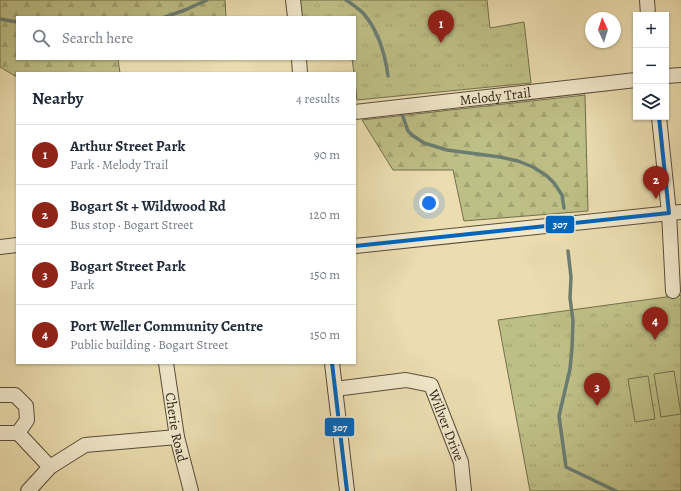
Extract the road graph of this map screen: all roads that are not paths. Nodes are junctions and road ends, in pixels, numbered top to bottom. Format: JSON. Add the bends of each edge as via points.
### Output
{"nodes":[{"id":1,"x":293,"y":0,"type":"edge"},
{"id":2,"x":647,"y":0,"type":"edge"},
{"id":3,"x":648,"y":12,"type":"edge"},
{"id":4,"x":295,"y":16,"type":"edge"},
{"id":5,"x":299,"y":60,"type":"edge"},
{"id":6,"x":300,"y":72,"type":"edge"},
{"id":7,"x":681,"y":75,"type":"edge"},
{"id":8,"x":669,"y":76,"type":"edge"},
{"id":9,"x":633,"y":80,"type":"edge"},
{"id":10,"x":356,"y":112,"type":"edge"},
{"id":11,"x":660,"y":120,"type":"edge"},
{"id":12,"x":675,"y":213,"type":"edge"},
{"id":13,"x":16,"y":245,"type":"edge"},
{"id":14,"x":356,"y":246,"type":"edge"},
{"id":15,"x":0,"y":247,"type":"edge"},
{"id":16,"x":673,"y":291,"type":"dead end"},
{"id":17,"x":166,"y":364,"type":"edge"},
{"id":18,"x":332,"y":364,"type":"edge"},
{"id":19,"x":335,"y":389,"type":"junction"},
{"id":20,"x":0,"y":395,"type":"edge"},
{"id":21,"x":0,"y":433,"type":"edge"},
{"id":22,"x":18,"y":433,"type":"junction"},
{"id":23,"x":177,"y":437,"type":"junction"},
{"id":24,"x":50,"y":467,"type":"junction"},
{"id":25,"x":28,"y":491,"type":"edge"},
{"id":26,"x":191,"y":491,"type":"edge"},
{"id":27,"x":347,"y":491,"type":"edge"},
{"id":28,"x":464,"y":491,"type":"edge"}],
"edges":[{"from":1,"to":4,"type":"street"},
{"from":2,"to":3,"type":"street"},
{"from":5,"to":6,"type":"street"},
{"from":7,"to":8,"type":"street"},
{"from":9,"to":10,"type":"street","name":"Melody Trail"},
{"from":11,"to":12,"type":"street"},
{"from":12,"to":14,"type":"street"},
{"from":12,"to":16,"type":"street"},
{"from":13,"to":15,"type":"street"},
{"from":17,"to":23,"type":"street","name":"Cherie Road"},
{"from":18,"to":19,"type":"street"},
{"from":19,"to":27,"type":"street"},
{"from":19,"to":28,"type":"street","name":"Willver Drive","via":[[406,380],[431,385],[461,462]]},
{"from":20,"to":22,"type":"street","via":[[15,395],[26,406],[27,420]]},
{"from":21,"to":22,"type":"street"},
{"from":22,"to":24,"type":"street"},
{"from":23,"to":24,"type":"street","via":[[85,445]]},
{"from":23,"to":26,"type":"street","name":"Cherie Road"},
{"from":24,"to":25,"type":"street"}]}
